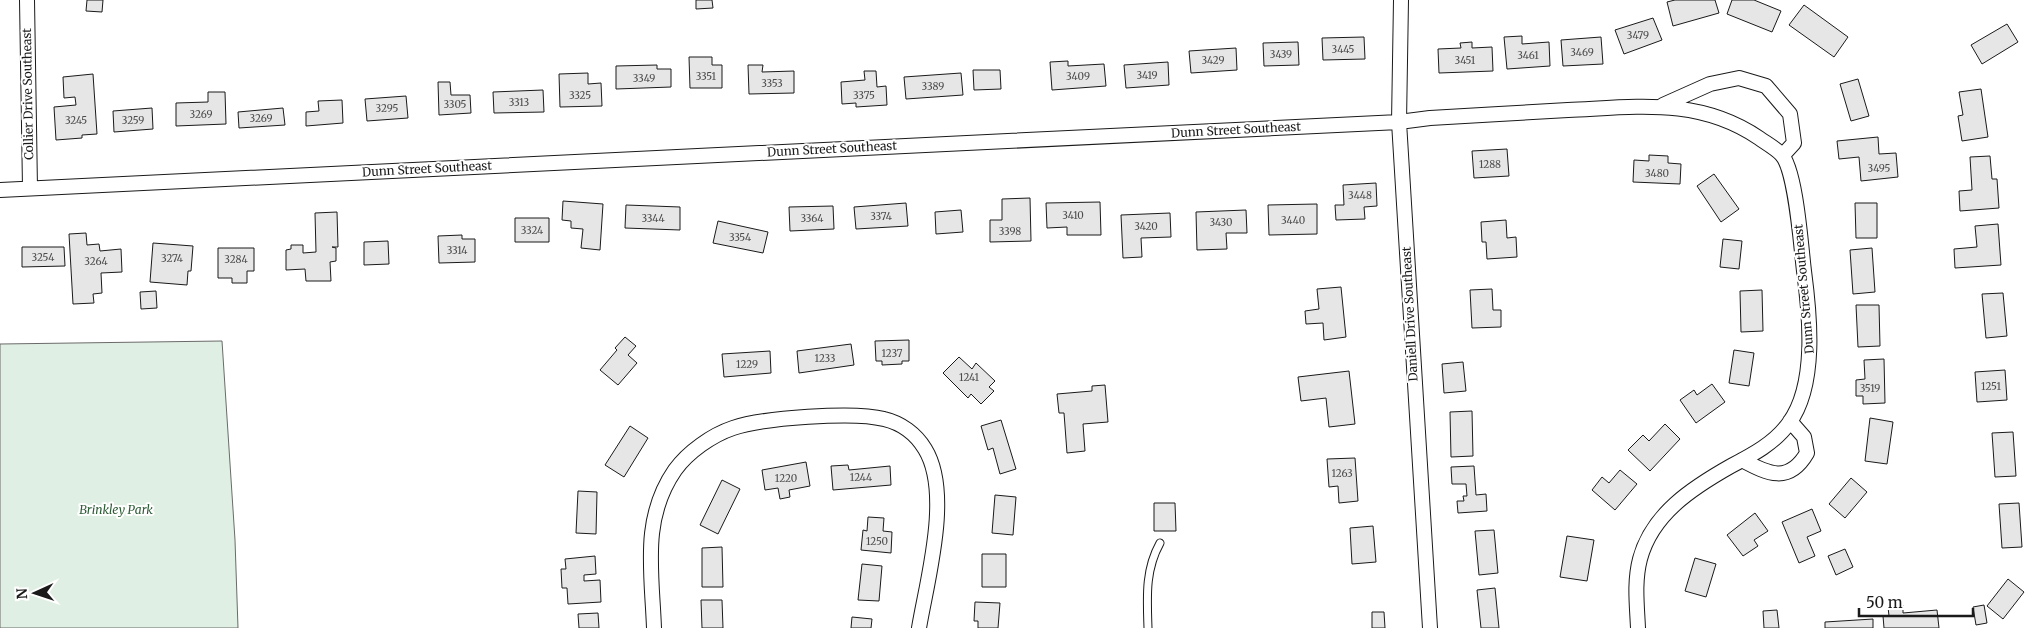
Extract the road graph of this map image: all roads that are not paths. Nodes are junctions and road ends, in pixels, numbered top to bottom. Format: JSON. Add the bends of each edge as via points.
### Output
{"nodes":[{"id":1,"x":26,"y":0,"type":"edge"},
{"id":2,"x":1401,"y":0,"type":"edge"},
{"id":3,"x":1663,"y":105,"type":"junction"},
{"id":4,"x":1399,"y":122,"type":"junction"},
{"id":5,"x":1783,"y":155,"type":"junction"},
{"id":6,"x":30,"y":188,"type":"junction"},
{"id":7,"x":0,"y":190,"type":"edge"},
{"id":8,"x":1790,"y":421,"type":"junction"},
{"id":9,"x":1742,"y":460,"type":"junction"},
{"id":10,"x":1160,"y":542,"type":"dead end"},
{"id":11,"x":654,"y":628,"type":"edge"},
{"id":12,"x":919,"y":628,"type":"edge"},
{"id":13,"x":1148,"y":628,"type":"edge"},
{"id":14,"x":1430,"y":628,"type":"edge"},
{"id":15,"x":1638,"y":628,"type":"edge"}],
"edges":[{"from":1,"to":6,"type":"street","name":"Collier Drive Southeast"},
{"from":2,"to":4,"type":"street","name":"Daniell Drive Southeast"},
{"from":3,"to":4,"type":"street","name":"Dunn Street Southeast"},
{"from":3,"to":5,"type":"street","name":"Dunn Street Southeast","via":[[1711,114],[1746,130]]},
{"from":3,"to":5,"type":"street","name":"Dunn Street Southeast","via":[[1710,84],[1739,78],[1766,86],[1790,114],[1794,143]]},
{"from":4,"to":6,"type":"street","name":"Dunn Street Southeast"},
{"from":4,"to":14,"type":"street","name":"Daniell Drive Southeast"},
{"from":5,"to":8,"type":"street","name":"Dunn Street Southeast","via":[[1794,189],[1806,282],[1809,363],[1805,392]]},
{"from":6,"to":7,"type":"street","name":"Dunn Street Southeast"},
{"from":8,"to":9,"type":"street","name":"Dunn Street Southeast","via":[[1767,445]]},
{"from":8,"to":9,"type":"street","via":[[1804,436],[1807,453],[1800,466],[1786,473],[1767,473]]},
{"from":9,"to":15,"type":"street","name":"Dunn Street Southeast","via":[[1705,480],[1676,502],[1656,525],[1640,558],[1636,592]]},
{"from":10,"to":13,"type":"lane","via":[[1147,579]]},
{"from":11,"to":12,"type":"street","via":[[650,534],[659,502],[676,470],[699,446],[732,428],[773,420],[848,416],[884,419],[909,430],[926,450],[936,480],[938,524]]}]}
